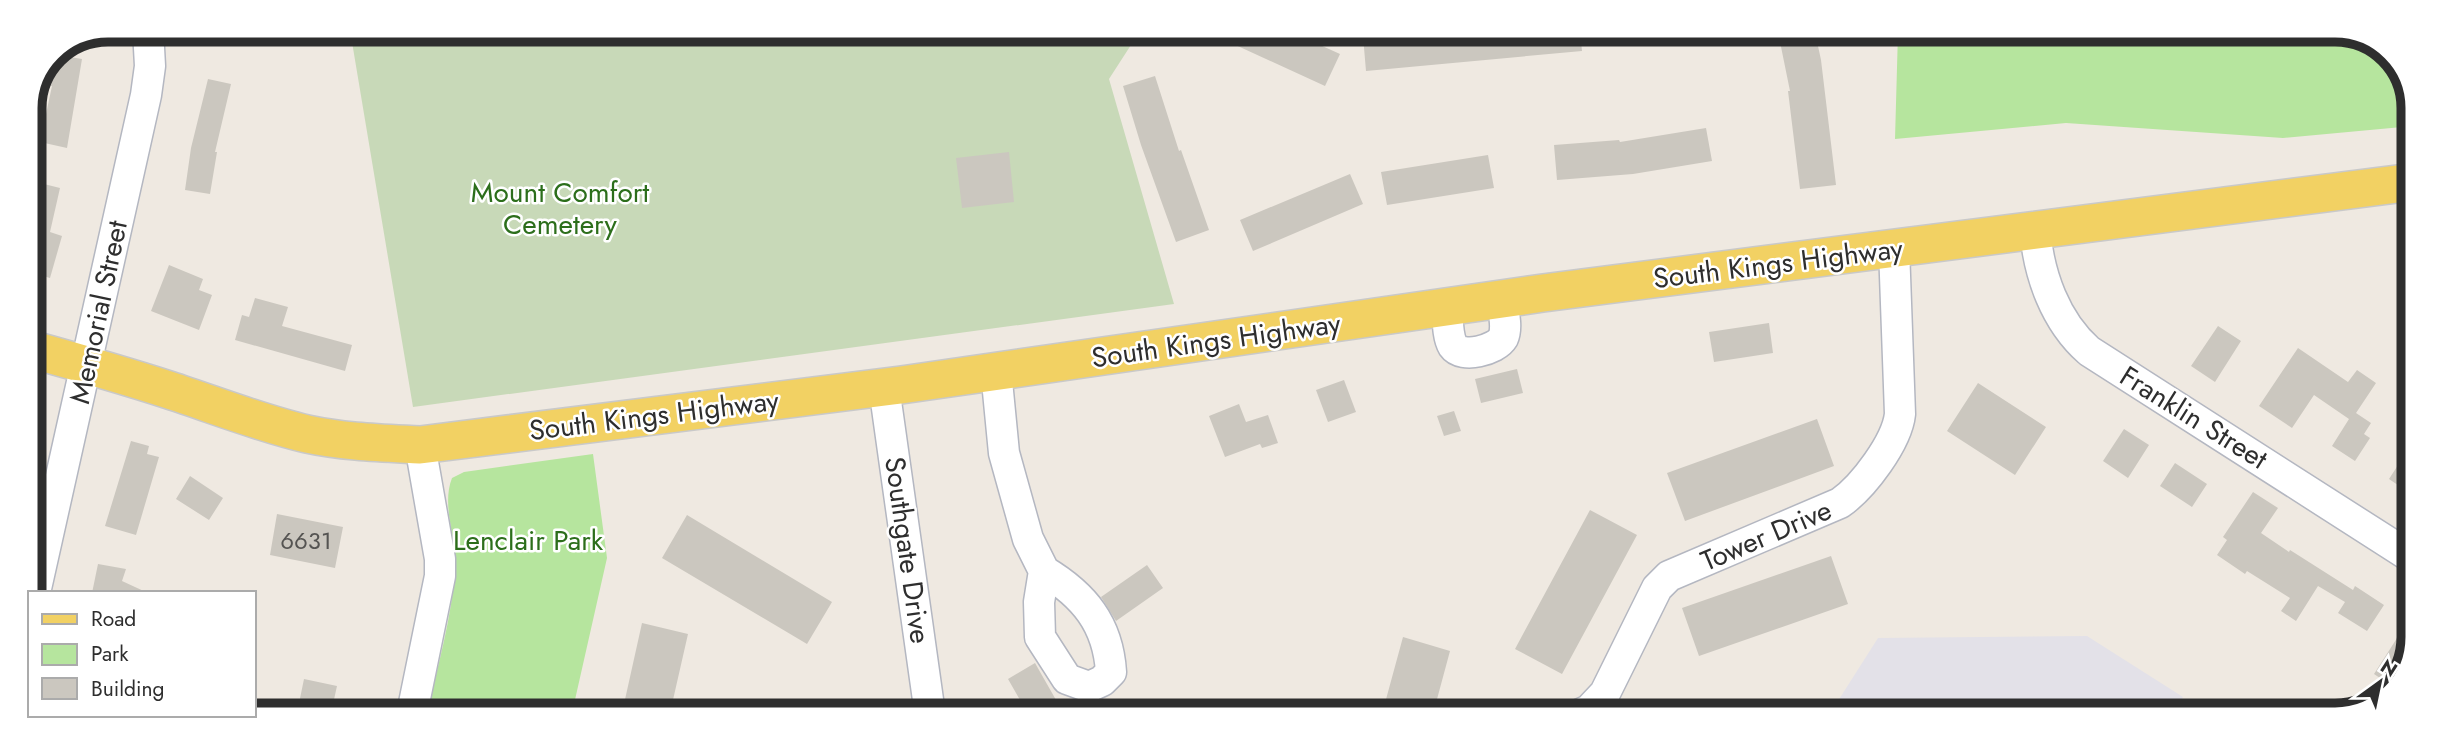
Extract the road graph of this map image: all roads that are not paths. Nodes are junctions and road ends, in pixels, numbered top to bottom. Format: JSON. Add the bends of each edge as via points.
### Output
{"nodes":[{"id":1,"x":149,"y":42,"type":"edge"},
{"id":2,"x":2401,"y":184,"type":"edge"},
{"id":3,"x":2035,"y":231,"type":"junction"},
{"id":4,"x":1894,"y":248,"type":"junction"},
{"id":5,"x":42,"y":352,"type":"edge"},
{"id":6,"x":87,"y":365,"type":"junction"},
{"id":7,"x":996,"y":372,"type":"junction"},
{"id":8,"x":884,"y":387,"type":"junction"},
{"id":9,"x":420,"y":444,"type":"junction"},
{"id":10,"x":2401,"y":551,"type":"edge"},
{"id":11,"x":42,"y":562,"type":"edge"},
{"id":12,"x":1044,"y":571,"type":"dead end"},
{"id":13,"x":414,"y":703,"type":"edge"},
{"id":14,"x":929,"y":703,"type":"edge"},
{"id":15,"x":1596,"y":703,"type":"edge"}],
"edges":[{"from":1,"to":6,"type":"street","name":"Memorial Street","via":[[146,95]]},
{"from":2,"to":3,"type":"main road","name":"South Kings Highway"},
{"from":3,"to":4,"type":"main road","name":"South Kings Highway"},
{"from":3,"to":10,"type":"street","name":"Franklin Street","via":[[2038,258],[2054,304],[2089,351]]},
{"from":4,"to":7,"type":"main road","name":"South Kings Highway"},
{"from":4,"to":15,"type":"street","name":"Tower Drive","via":[[1900,414],[1884,452],[1861,485],[1840,503],[1662,581]]},
{"from":5,"to":6,"type":"main road","name":"South Kings Highway"},
{"from":6,"to":9,"type":"main road","name":"South Kings Highway","via":[[307,433],[371,443]]},
{"from":6,"to":11,"type":"street","name":"Memorial Street"},
{"from":7,"to":8,"type":"main road","name":"South Kings Highway"},
{"from":7,"to":12,"type":"street","via":[[1004,453],[1028,539]]},
{"from":8,"to":9,"type":"main road","name":"South Kings Highway"},
{"from":8,"to":14,"type":"street","name":"Southgate Drive"},
{"from":9,"to":13,"type":"street","via":[[440,576]]}]}
